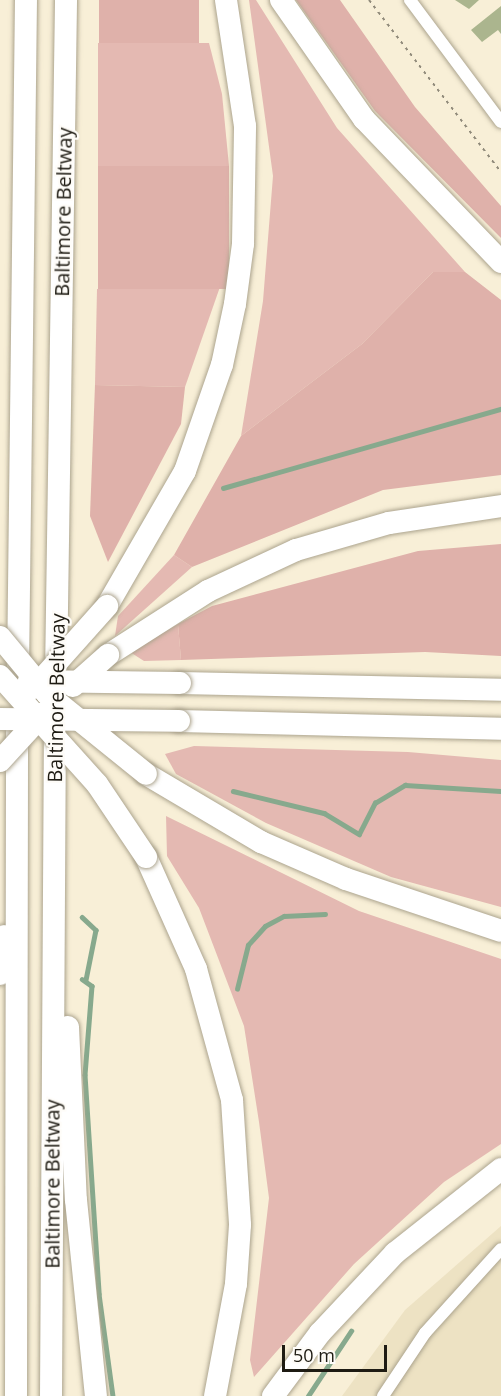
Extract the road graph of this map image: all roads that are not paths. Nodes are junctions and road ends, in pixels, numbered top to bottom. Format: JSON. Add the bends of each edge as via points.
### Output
{"nodes":[{"id":1,"x":26,"y":0,"type":"edge"},
{"id":2,"x":66,"y":0,"type":"edge"},
{"id":3,"x":226,"y":0,"type":"edge"},
{"id":4,"x":281,"y":0,"type":"edge"},
{"id":5,"x":410,"y":0,"type":"edge"},
{"id":6,"x":501,"y":122,"type":"edge"},
{"id":7,"x":501,"y":262,"type":"edge"},
{"id":8,"x":501,"y":506,"type":"edge"},
{"id":9,"x":0,"y":637,"type":"edge"},
{"id":10,"x":0,"y":676,"type":"edge"},
{"id":11,"x":0,"y":681,"type":"edge"},
{"id":12,"x":501,"y":690,"type":"edge"},
{"id":13,"x":0,"y":719,"type":"edge"},
{"id":14,"x":55,"y":721,"type":"junction"},
{"id":15,"x":501,"y":729,"type":"edge"},
{"id":16,"x":0,"y":761,"type":"edge"},
{"id":17,"x":15,"y":836,"type":"junction"},
{"id":18,"x":501,"y":931,"type":"edge"},
{"id":19,"x":0,"y":974,"type":"edge"},
{"id":20,"x":501,"y":1169,"type":"edge"},
{"id":21,"x":501,"y":1248,"type":"edge"},
{"id":22,"x":16,"y":1396,"type":"edge"},
{"id":23,"x":51,"y":1396,"type":"edge"},
{"id":24,"x":96,"y":1396,"type":"edge"},
{"id":25,"x":215,"y":1396,"type":"edge"},
{"id":26,"x":273,"y":1396,"type":"edge"},
{"id":27,"x":383,"y":1396,"type":"edge"}],
"edges":[{"from":1,"to":17,"type":"highway","name":"Baltimore Beltway"},
{"from":2,"to":14,"type":"highway","name":"Baltimore Beltway"},
{"from":3,"to":13,"type":"highway","bridge":true,"via":[[245,126],[243,244],[222,365],[185,471],[130,574],[107,606]]},
{"from":4,"to":7,"type":"highway","via":[[364,119]]},
{"from":5,"to":6,"type":"street"},
{"from":8,"to":16,"type":"highway","bridge":true,"via":[[390,523],[296,550],[208,591],[108,655]]},
{"from":9,"to":18,"type":"highway","bridge":true,"via":[[47,694],[146,774],[261,842],[346,879]]},
{"from":10,"to":25,"type":"highway","bridge":true,"via":[[97,784],[146,857],[196,969],[232,1100],[239,1237],[236,1284]]},
{"from":11,"to":12,"type":"highway","bridge":true},
{"from":13,"to":15,"type":"highway","bridge":true},
{"from":14,"to":23,"type":"highway","name":"Baltimore Beltway"},
{"from":14,"to":24,"type":"highway","via":[[69,1106]]},
{"from":17,"to":19,"type":"highway"},
{"from":17,"to":22,"type":"highway","name":"Baltimore Beltway"},
{"from":20,"to":26,"type":"highway","via":[[395,1253],[320,1333]]},
{"from":21,"to":27,"type":"street","via":[[425,1332]]}]}
